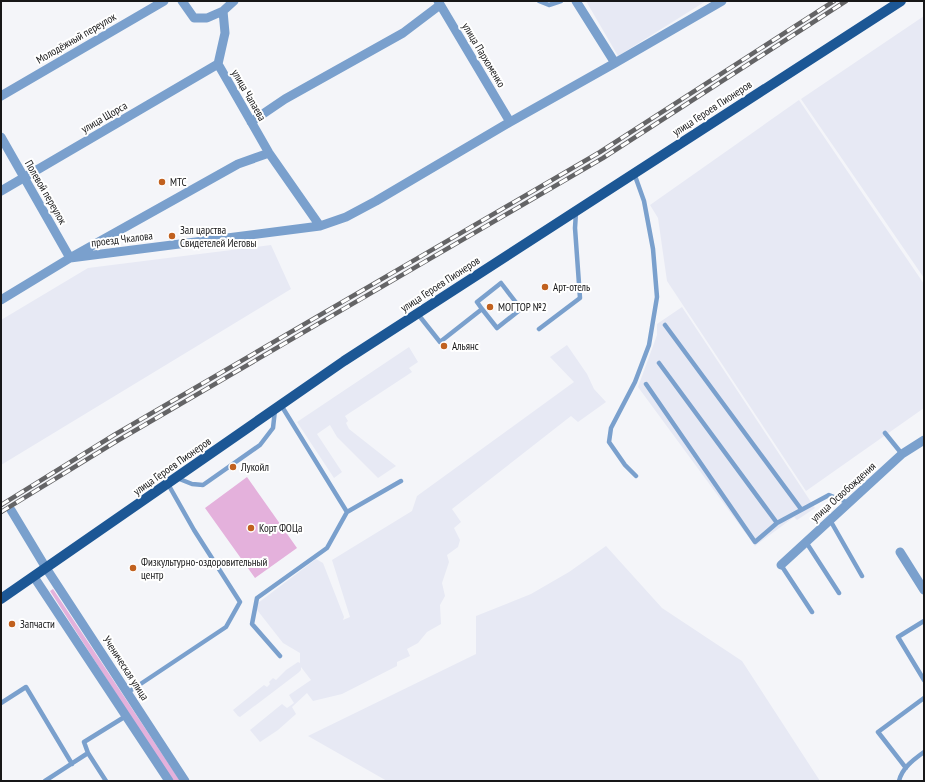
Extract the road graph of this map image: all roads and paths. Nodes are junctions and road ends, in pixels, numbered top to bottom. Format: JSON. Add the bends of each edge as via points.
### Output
{"nodes":[{"id":1,"x":164,"y":1,"type":"edge"},
{"id":2,"x":182,"y":1,"type":"edge"},
{"id":3,"x":234,"y":1,"type":"edge"},
{"id":4,"x":539,"y":1,"type":"edge"},
{"id":5,"x":561,"y":1,"type":"edge"},
{"id":6,"x":576,"y":1,"type":"edge"},
{"id":7,"x":722,"y":1,"type":"edge"},
{"id":8,"x":901,"y":1,"type":"edge"},
{"id":9,"x":439,"y":3,"type":"edge"},
{"id":10,"x":224,"y":11,"type":"junction"},
{"id":11,"x":615,"y":63,"type":"junction"},
{"id":12,"x":218,"y":64,"type":"junction"},
{"id":13,"x":1,"y":96,"type":"edge"},
{"id":14,"x":251,"y":122,"type":"junction"},
{"id":15,"x":510,"y":122,"type":"junction"},
{"id":16,"x":1,"y":137,"type":"edge"},
{"id":17,"x":269,"y":153,"type":"junction"},
{"id":18,"x":634,"y":173,"type":"junction"},
{"id":19,"x":24,"y":178,"type":"junction"},
{"id":20,"x":1,"y":191,"type":"edge"},
{"id":21,"x":576,"y":210,"type":"junction"},
{"id":22,"x":320,"y":226,"type":"junction"},
{"id":23,"x":70,"y":258,"type":"junction"},
{"id":24,"x":1,"y":300,"type":"edge"},
{"id":25,"x":482,"y":309,"type":"junction"},
{"id":26,"x":417,"y":313,"type":"junction"},
{"id":27,"x":665,"y":325,"type":"dead end"},
{"id":28,"x":539,"y":329,"type":"dead end"},
{"id":29,"x":659,"y":363,"type":"dead end"},
{"id":30,"x":646,"y":384,"type":"dead end"},
{"id":31,"x":278,"y":407,"type":"junction"},
{"id":32,"x":885,"y":434,"type":"dead end"},
{"id":33,"x":924,"y":440,"type":"edge"},
{"id":34,"x":902,"y":454,"type":"junction"},
{"id":35,"x":636,"y":476,"type":"dead end"},
{"id":36,"x":177,"y":478,"type":"junction"},
{"id":37,"x":401,"y":481,"type":"dead end"},
{"id":38,"x":168,"y":484,"type":"junction"},
{"id":39,"x":849,"y":502,"type":"junction"},
{"id":40,"x":801,"y":509,"type":"junction"},
{"id":41,"x":11,"y":510,"type":"dead end"},
{"id":42,"x":347,"y":512,"type":"junction"},
{"id":43,"x":830,"y":520,"type":"junction"},
{"id":44,"x":777,"y":523,"type":"junction"},
{"id":45,"x":806,"y":542,"type":"junction"},
{"id":46,"x":900,"y":552,"type":"dead end"},
{"id":47,"x":781,"y":565,"type":"joint"},
{"id":48,"x":46,"y":568,"type":"junction"},
{"id":49,"x":862,"y":576,"type":"dead end"},
{"id":50,"x":34,"y":577,"type":"junction"},
{"id":51,"x":924,"y":590,"type":"edge"},
{"id":52,"x":839,"y":592,"type":"dead end"},
{"id":53,"x":1,"y":599,"type":"edge"},
{"id":54,"x":812,"y":612,"type":"dead end"},
{"id":55,"x":924,"y":620,"type":"edge"},
{"id":56,"x":280,"y":656,"type":"dead end"},
{"id":57,"x":924,"y":680,"type":"edge"},
{"id":58,"x":127,"y":693,"type":"junction"},
{"id":59,"x":924,"y":698,"type":"edge"},
{"id":60,"x":1,"y":703,"type":"edge"},
{"id":61,"x":126,"y":716,"type":"junction"},
{"id":62,"x":924,"y":752,"type":"edge"},
{"id":63,"x":88,"y":754,"type":"junction"},
{"id":64,"x":72,"y":764,"type":"junction"},
{"id":65,"x":906,"y":768,"type":"junction"},
{"id":66,"x":45,"y":781,"type":"edge"},
{"id":67,"x":106,"y":781,"type":"edge"},
{"id":68,"x":169,"y":781,"type":"edge"},
{"id":69,"x":185,"y":781,"type":"edge"},
{"id":70,"x":899,"y":781,"type":"edge"}],
"edges":[{"from":1,"to":13,"type":"street","name":"Молодёжный переулок"},
{"from":2,"to":10,"type":"street","via":[[194,18],[207,18]]},
{"from":3,"to":10,"type":"street"},
{"from":4,"to":5,"type":"lane","via":[[548,5]]},
{"from":6,"to":11,"type":"street"},
{"from":7,"to":11,"type":"street"},
{"from":8,"to":18,"type":"main road","name":"улица Героев Пионеров"},
{"from":9,"to":14,"type":"street","via":[[403,33],[285,99]]},
{"from":9,"to":15,"type":"street","name":"улица Пархоменко"},
{"from":10,"to":12,"type":"street","name":"улица Чапаева","via":[[225,33]]},
{"from":11,"to":15,"type":"street"},
{"from":12,"to":14,"type":"street","name":"улица Чапаева"},
{"from":12,"to":19,"type":"street","name":"улица Щорса"},
{"from":14,"to":17,"type":"street","name":"улица Чапаева"},
{"from":15,"to":22,"type":"street","via":[[376,201],[346,217]]},
{"from":16,"to":19,"type":"street","name":"Полевой переулок"},
{"from":17,"to":22,"type":"street","name":"улица Чапаева"},
{"from":17,"to":23,"type":"street","name":"проезд Чкалова","via":[[238,164]]},
{"from":18,"to":21,"type":"main road","name":"улица Героев Пионеров"},
{"from":18,"to":35,"type":"lane","via":[[644,201],[653,249],[657,298],[649,345],[635,382],[611,428],[609,442]]},
{"from":19,"to":20,"type":"street","name":"улица Щорса"},
{"from":19,"to":23,"type":"street","name":"Полевой переулок"},
{"from":21,"to":26,"type":"main road","name":"улица Героев Пионеров"},
{"from":21,"to":28,"type":"lane","via":[[580,298]]},
{"from":22,"to":23,"type":"street","name":"проезд Чкалова"},
{"from":23,"to":24,"type":"street","name":"проезд Чкалова"},
{"from":25,"to":25,"type":"lane","via":[[477,302],[501,283],[521,309],[497,328]]},
{"from":25,"to":26,"type":"lane","via":[[440,342]]},
{"from":26,"to":31,"type":"main road","name":"улица Героев Пионеров"},
{"from":27,"to":40,"type":"lane"},
{"from":29,"to":44,"type":"lane"},
{"from":30,"to":44,"type":"lane","via":[[755,542]]},
{"from":31,"to":36,"type":"main road","name":"улица Героев Пионеров"},
{"from":31,"to":36,"type":"lane","via":[[273,428],[260,445],[203,485]]},
{"from":31,"to":42,"type":"lane"},
{"from":32,"to":34,"type":"lane"},
{"from":33,"to":34,"type":"street","name":"улица Освобождения"},
{"from":34,"to":39,"type":"street","name":"улица Освобождения"},
{"from":36,"to":38,"type":"main road","name":"улица Героев Пионеров"},
{"from":37,"to":42,"type":"lane"},
{"from":38,"to":48,"type":"main road","name":"улица Героев Пионеров"},
{"from":38,"to":58,"type":"lane","via":[[240,602],[226,627]]},
{"from":39,"to":40,"type":"lane","via":[[829,495]]},
{"from":39,"to":43,"type":"street","name":"улица Освобождения"},
{"from":40,"to":44,"type":"lane"},
{"from":41,"to":48,"type":"street","name":"Ученическая улица"},
{"from":42,"to":56,"type":"lane","via":[[327,548],[257,598],[252,624]]},
{"from":43,"to":45,"type":"street","name":"улица Освобождения"},
{"from":43,"to":49,"type":"lane"},
{"from":45,"to":47,"type":"street","name":"улица Освобождения"},
{"from":45,"to":52,"type":"lane"},
{"from":46,"to":51,"type":"street"},
{"from":47,"to":54,"type":"lane"},
{"from":48,"to":50,"type":"main road","name":"улица Героев Пионеров"},
{"from":48,"to":58,"type":"street","name":"Ученическая улица"},
{"from":50,"to":53,"type":"main road","name":"улица Героев Пионеров"},
{"from":50,"to":61,"type":"street"},
{"from":55,"to":57,"type":"lane","via":[[898,636]]},
{"from":58,"to":69,"type":"street","name":"Ученическая улица"},
{"from":59,"to":65,"type":"lane","via":[[878,732]]},
{"from":60,"to":64,"type":"lane","via":[[26,687]]},
{"from":61,"to":63,"type":"lane","via":[[84,742]]},
{"from":61,"to":68,"type":"street"},
{"from":62,"to":65,"type":"lane"},
{"from":63,"to":64,"type":"lane"},
{"from":63,"to":67,"type":"lane"},
{"from":64,"to":66,"type":"lane"},
{"from":65,"to":70,"type":"lane"}]}
